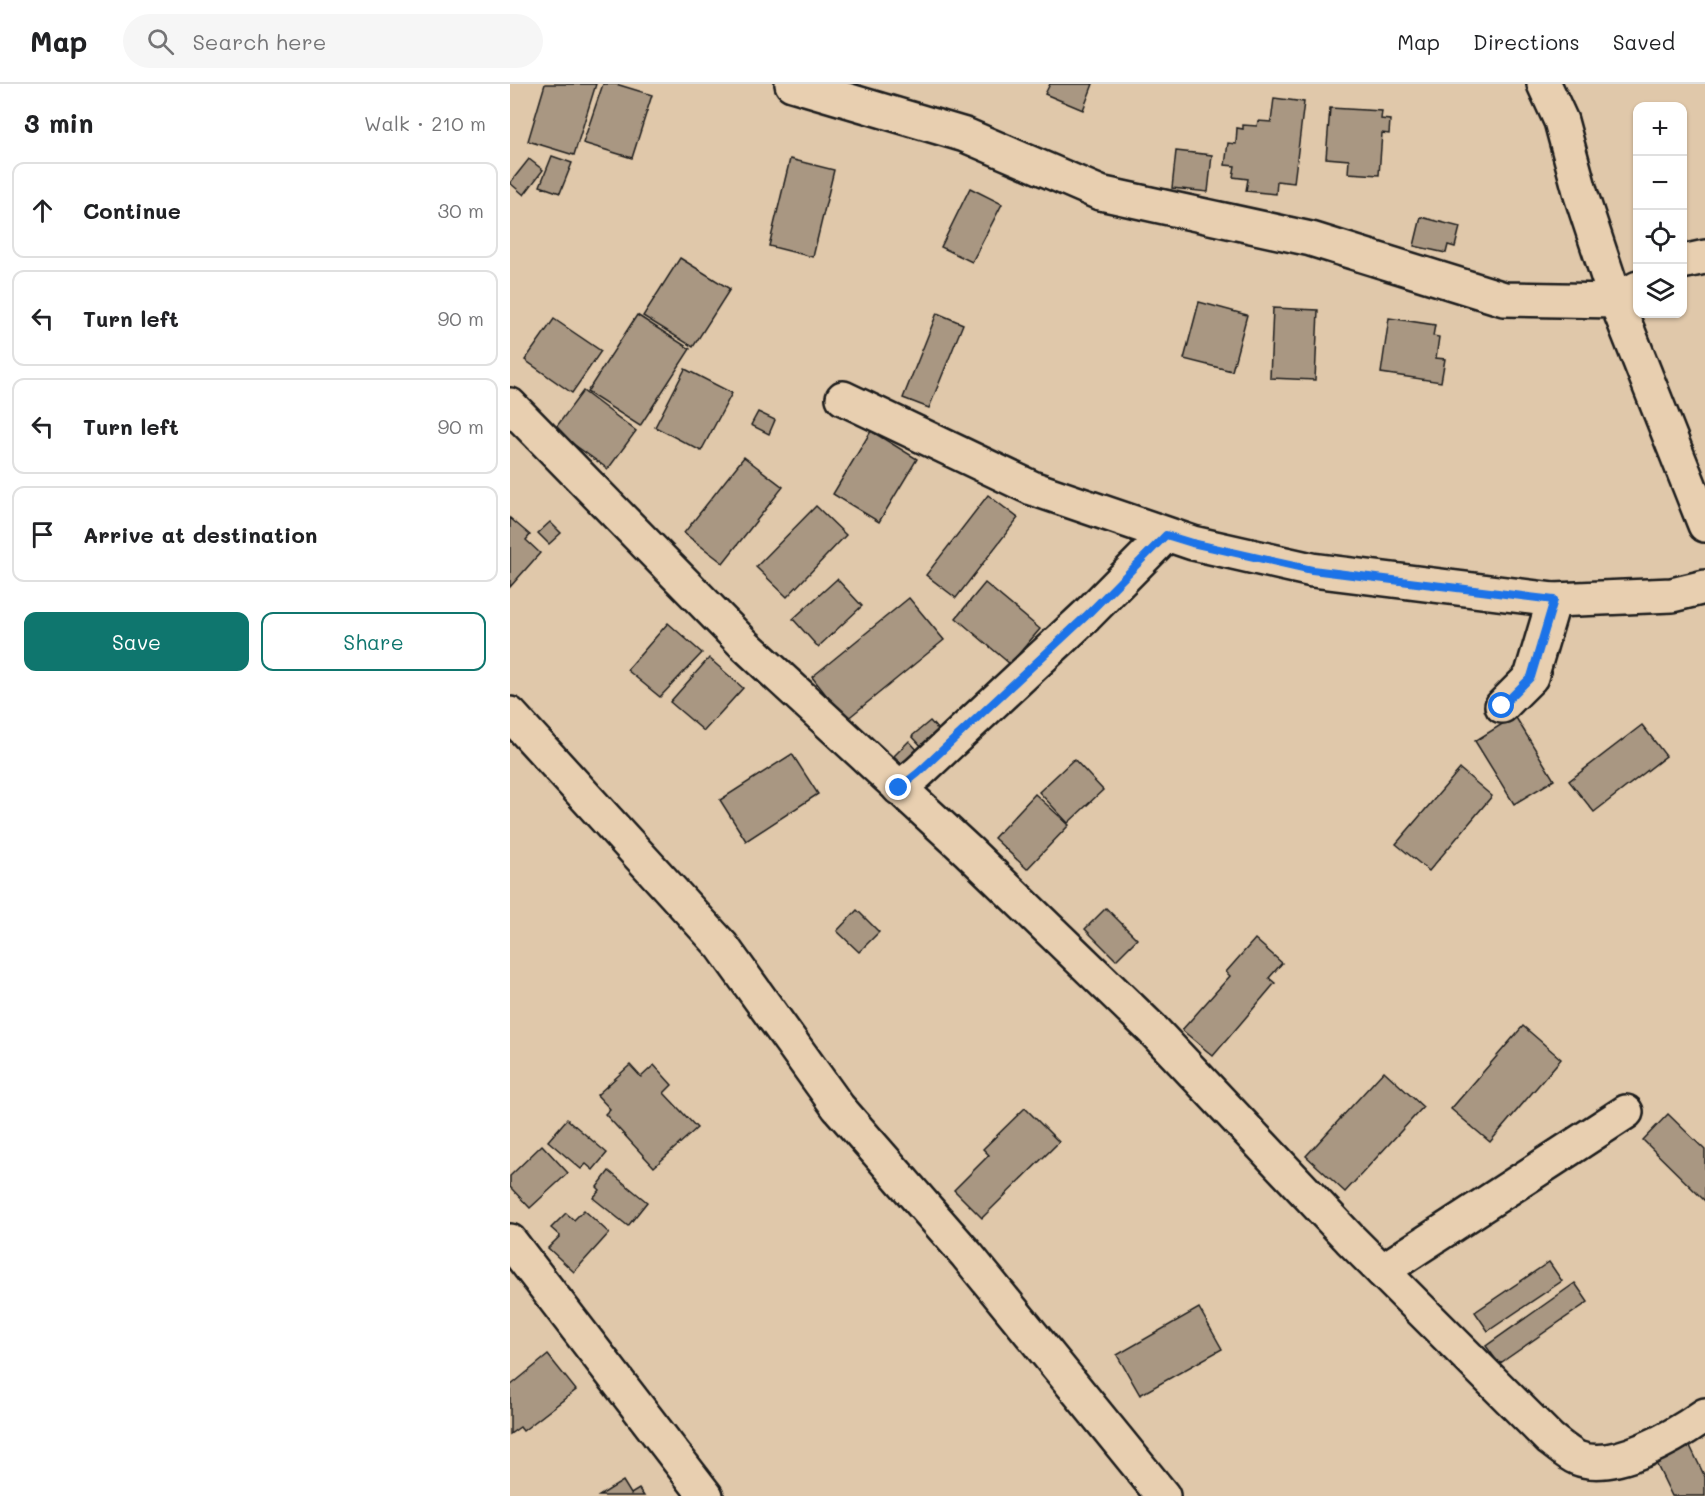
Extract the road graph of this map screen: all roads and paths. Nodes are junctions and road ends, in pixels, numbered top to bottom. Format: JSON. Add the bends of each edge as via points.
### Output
{"nodes":[{"id":1,"x":792,"y":84,"type":"edge"},
{"id":2,"x":1544,"y":84,"type":"edge"},
{"id":3,"x":1705,"y":257,"type":"edge"},
{"id":4,"x":1687,"y":261,"type":"edge"},
{"id":5,"x":1627,"y":295,"type":"edge"},
{"id":6,"x":843,"y":398,"type":"dead end"},
{"id":7,"x":510,"y":405,"type":"edge"},
{"id":8,"x":1705,"y":525,"type":"edge"},
{"id":9,"x":1166,"y":535,"type":"junction"},
{"id":10,"x":1705,"y":587,"type":"edge"},
{"id":11,"x":1554,"y":600,"type":"junction"},
{"id":12,"x":1502,"y":706,"type":"dead end"},
{"id":13,"x":510,"y":714,"type":"edge"},
{"id":14,"x":899,"y":788,"type":"junction"},
{"id":15,"x":1626,"y":1112,"type":"dead end"},
{"id":16,"x":510,"y":1241,"type":"edge"},
{"id":17,"x":1382,"y":1271,"type":"junction"},
{"id":18,"x":1705,"y":1415,"type":"edge"},
{"id":19,"x":706,"y":1496,"type":"edge"},
{"id":20,"x":1163,"y":1496,"type":"edge"}],
"edges":[{"from":1,"to":5,"type":"street","via":[[965,135],[1100,193],[1311,239],[1504,299]]},
{"from":2,"to":5,"type":"street","via":[[1561,121],[1581,195]]},
{"from":3,"to":4,"type":"street"},
{"from":5,"to":8,"type":"street"},
{"from":6,"to":9,"type":"street","via":[[1032,488]]},
{"from":7,"to":14,"type":"street","via":[[745,645]]},
{"from":9,"to":11,"type":"street","via":[[1312,570]]},
{"from":9,"to":14,"type":"street","via":[[1086,616]]},
{"from":10,"to":11,"type":"street","via":[[1672,595]]},
{"from":11,"to":12,"type":"street","via":[[1531,677]]},
{"from":13,"to":20,"type":"street","via":[[722,946],[838,1107],[967,1255]]},
{"from":14,"to":17,"type":"street","via":[[1152,1029]]},
{"from":15,"to":17,"type":"street"},
{"from":16,"to":19,"type":"street"},
{"from":17,"to":18,"type":"street","via":[[1550,1439],[1576,1457],[1595,1462],[1623,1458],[1680,1433]]}]}
